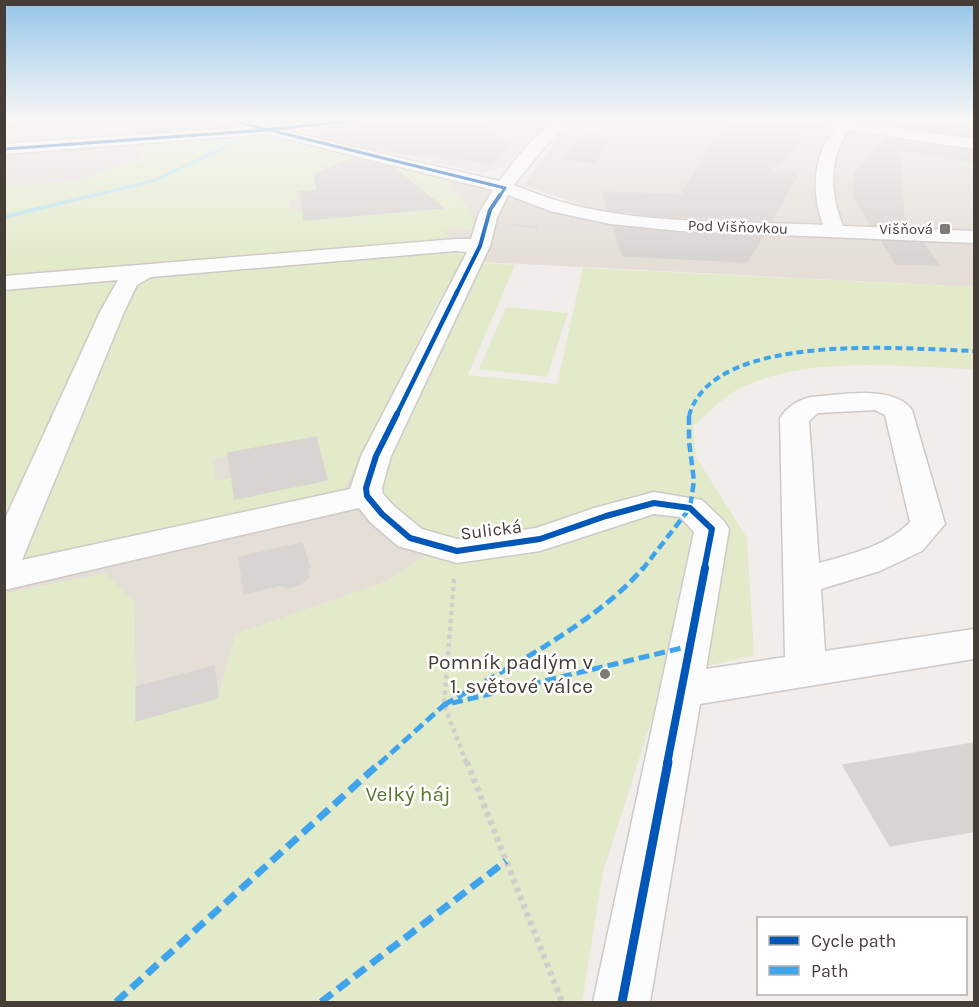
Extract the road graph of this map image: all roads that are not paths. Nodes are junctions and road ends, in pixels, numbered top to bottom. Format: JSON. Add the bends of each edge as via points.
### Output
{"nodes":[{"id":1,"x":414,"y":166,"type":"edge"},
{"id":2,"x":521,"y":166,"type":"edge"},
{"id":3,"x":827,"y":166,"type":"edge"},
{"id":4,"x":505,"y":188,"type":"junction"},
{"id":5,"x":835,"y":231,"type":"junction"},
{"id":6,"x":975,"y":237,"type":"edge"},
{"id":7,"x":480,"y":246,"type":"junction"},
{"id":8,"x":146,"y":271,"type":"junction"},
{"id":9,"x":4,"y":283,"type":"edge"},
{"id":10,"x":367,"y":496,"type":"junction"},
{"id":11,"x":4,"y":561,"type":"edge"},
{"id":12,"x":4,"y":577,"type":"edge"},
{"id":13,"x":802,"y":580,"type":"junction"},
{"id":14,"x":975,"y":644,"type":"edge"},
{"id":15,"x":806,"y":671,"type":"junction"},
{"id":16,"x":682,"y":690,"type":"junction"},
{"id":17,"x":622,"y":1002,"type":"edge"}],
"edges":[{"from":1,"to":4,"type":"street"},
{"from":2,"to":4,"type":"street"},
{"from":3,"to":5,"type":"street","via":[[824,199]]},
{"from":4,"to":5,"type":"street","name":"Pod Višňovkou","via":[[557,207],[635,222]]},
{"from":4,"to":7,"type":"street","via":[[490,210]]},
{"from":5,"to":6,"type":"street","name":"Pod Višňovkou"},
{"from":7,"to":8,"type":"street","via":[[447,245]]},
{"from":7,"to":10,"type":"street","via":[[376,456]]},
{"from":8,"to":9,"type":"street"},
{"from":8,"to":11,"type":"street","via":[[128,280],[112,312]]},
{"from":10,"to":12,"type":"street"},
{"from":10,"to":16,"type":"street","name":"Sulická","via":[[410,538],[457,551],[540,539],[654,503],[690,508],[712,529]]},
{"from":13,"to":13,"type":"street","via":[[794,418],[811,405],[879,401],[898,410],[928,524],[910,543],[867,562]]},
{"from":13,"to":15,"type":"street"},
{"from":14,"to":15,"type":"street"},
{"from":15,"to":16,"type":"street"},
{"from":16,"to":17,"type":"street","name":"Sulická"}]}
